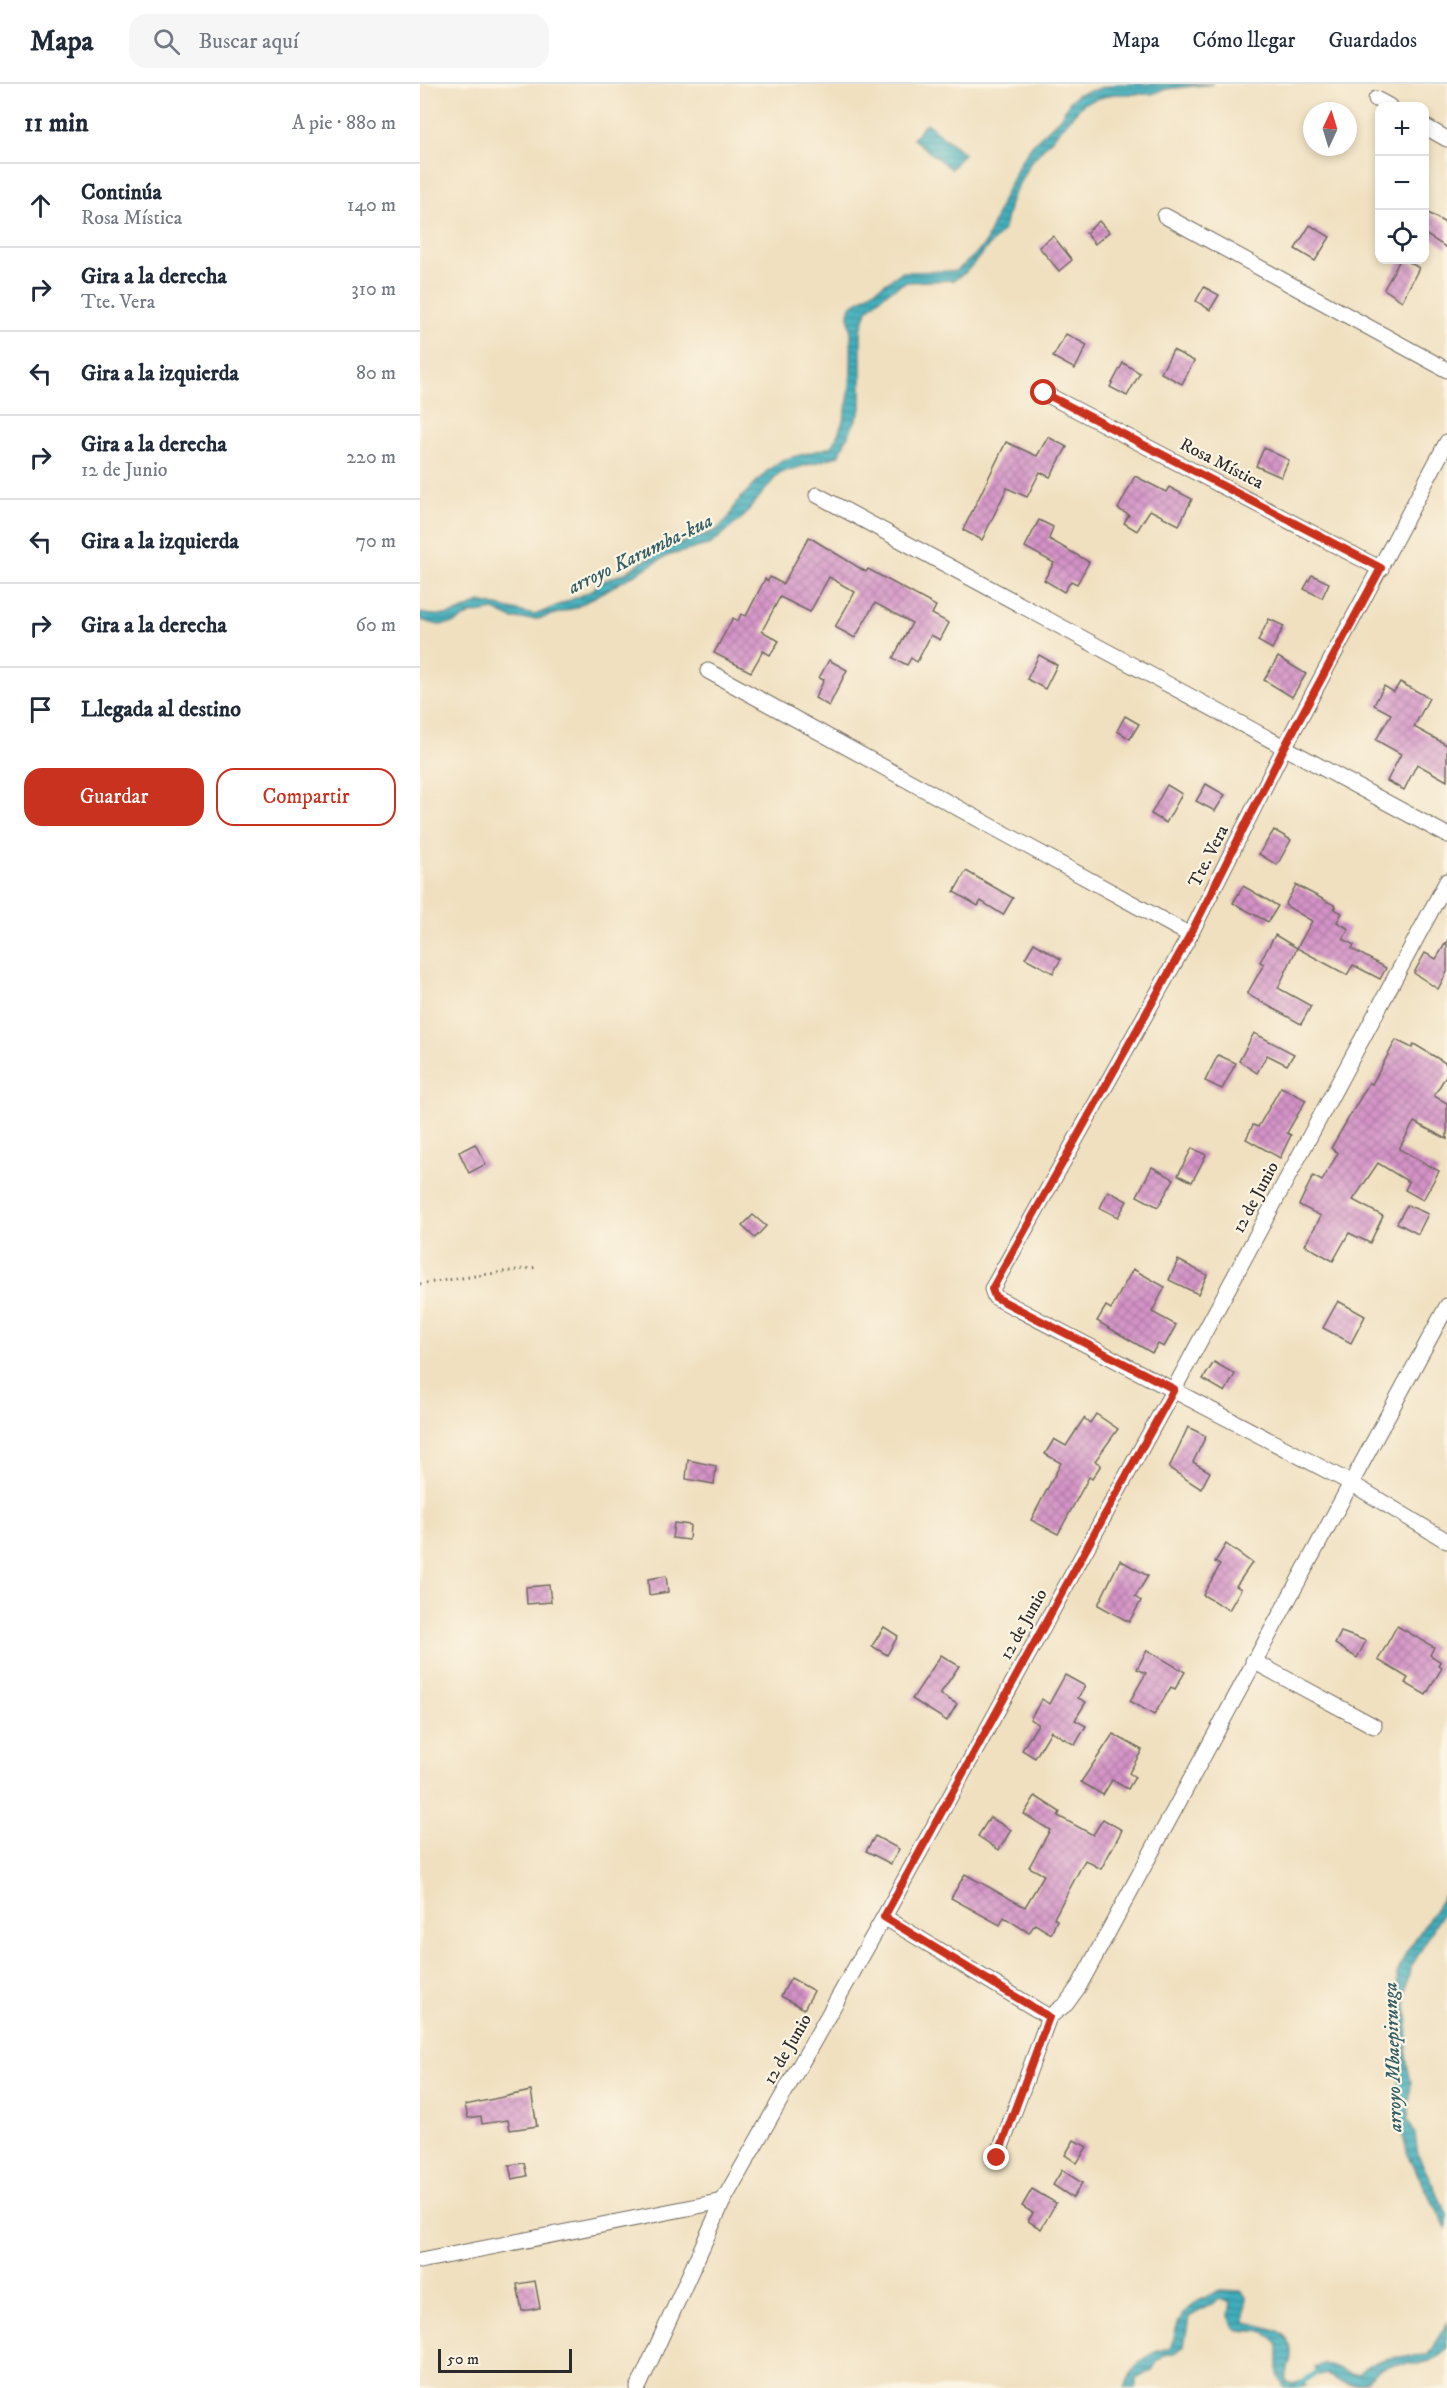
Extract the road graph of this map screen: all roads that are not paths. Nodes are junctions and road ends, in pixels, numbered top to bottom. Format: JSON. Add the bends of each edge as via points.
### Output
{"nodes":[{"id":1,"x":1429,"y":128,"type":"edge"},
{"id":2,"x":1447,"y":139,"type":"edge"},
{"id":3,"x":1165,"y":216,"type":"dead end"},
{"id":4,"x":1447,"y":370,"type":"edge"},
{"id":5,"x":1044,"y":393,"type":"dead end"},
{"id":6,"x":1447,"y":442,"type":"edge"},
{"id":7,"x":817,"y":495,"type":"dead end"},
{"id":8,"x":1381,"y":568,"type":"junction"},
{"id":9,"x":708,"y":671,"type":"dead end"},
{"id":10,"x":1284,"y":748,"type":"junction"},
{"id":11,"x":1447,"y":835,"type":"edge"},
{"id":12,"x":1447,"y":881,"type":"edge"},
{"id":13,"x":1190,"y":935,"type":"junction"},
{"id":14,"x":1447,"y":1306,"type":"edge"},
{"id":15,"x":1174,"y":1389,"type":"junction"},
{"id":16,"x":1350,"y":1482,"type":"junction"},
{"id":17,"x":1447,"y":1541,"type":"edge"},
{"id":18,"x":1253,"y":1661,"type":"junction"},
{"id":19,"x":1374,"y":1726,"type":"dead end"},
{"id":20,"x":884,"y":1917,"type":"junction"},
{"id":21,"x":1049,"y":2017,"type":"junction"},
{"id":22,"x":997,"y":2158,"type":"dead end"},
{"id":23,"x":723,"y":2202,"type":"junction"},
{"id":24,"x":420,"y":2261,"type":"edge"},
{"id":25,"x":638,"y":2388,"type":"edge"}],
"edges":[{"from":1,"to":2,"type":"street"},
{"from":3,"to":4,"type":"street"},
{"from":5,"to":8,"type":"street","name":"Rosa Mística"},
{"from":6,"to":8,"type":"street","name":"Tte. Vera"},
{"from":7,"to":10,"type":"street"},
{"from":8,"to":10,"type":"street","name":"Tte. Vera"},
{"from":9,"to":13,"type":"street"},
{"from":10,"to":11,"type":"street"},
{"from":10,"to":13,"type":"street","name":"Tte. Vera"},
{"from":12,"to":15,"type":"street","name":"12 de Junio"},
{"from":13,"to":15,"type":"street","name":"Tte. Vera","via":[[992,1289],[995,1297]]},
{"from":14,"to":16,"type":"street"},
{"from":15,"to":16,"type":"street"},
{"from":15,"to":20,"type":"street","name":"12 de Junio"},
{"from":16,"to":17,"type":"street"},
{"from":16,"to":18,"type":"street"},
{"from":18,"to":19,"type":"street"},
{"from":18,"to":21,"type":"street","via":[[1079,1986],[1066,2004]]},
{"from":20,"to":21,"type":"street"},
{"from":20,"to":23,"type":"street","name":"12 de Junio"},
{"from":21,"to":22,"type":"street"},
{"from":23,"to":24,"type":"street"},
{"from":23,"to":25,"type":"street","name":"12 de Junio"}]}
